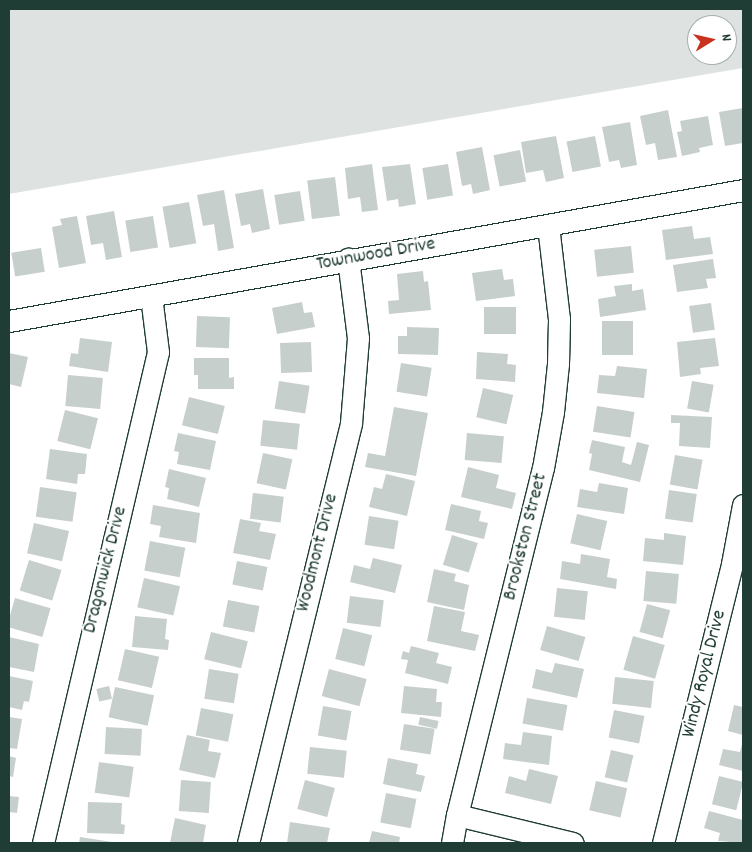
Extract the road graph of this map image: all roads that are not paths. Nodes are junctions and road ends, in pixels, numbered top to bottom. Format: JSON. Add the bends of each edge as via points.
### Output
{"nodes":[{"id":1,"x":743,"y":190,"type":"edge"},
{"id":2,"x":548,"y":226,"type":"junction"},
{"id":3,"x":348,"y":259,"type":"junction"},
{"id":4,"x":151,"y":296,"type":"junction"},
{"id":5,"x":9,"y":321,"type":"edge"},
{"id":6,"x":743,"y":505,"type":"edge"},
{"id":7,"x":457,"y":815,"type":"junction"},
{"id":8,"x":43,"y":843,"type":"edge"},
{"id":9,"x":248,"y":843,"type":"edge"},
{"id":10,"x":452,"y":843,"type":"edge"},
{"id":11,"x":573,"y":843,"type":"edge"},
{"id":12,"x":663,"y":843,"type":"edge"}],
"edges":[{"from":1,"to":2,"type":"street","name":"Townwood Drive"},
{"from":2,"to":3,"type":"street","name":"Townwood Drive"},
{"from":2,"to":7,"type":"street","name":"Brookston Street","via":[[559,319],[553,412],[543,468]]},
{"from":3,"to":4,"type":"street","name":"Townwood Drive"},
{"from":3,"to":9,"type":"street","name":"Woodmont Drive","via":[[358,338],[351,423]]},
{"from":4,"to":5,"type":"street","name":"Townwood Drive"},
{"from":4,"to":8,"type":"street","name":"Dragonwick Drive","via":[[158,352]]},
{"from":6,"to":12,"type":"street","name":"Windy Royal Drive","via":[[732,564]]},
{"from":7,"to":10,"type":"street","name":"Brookston Street"},
{"from":7,"to":11,"type":"street"}]}
